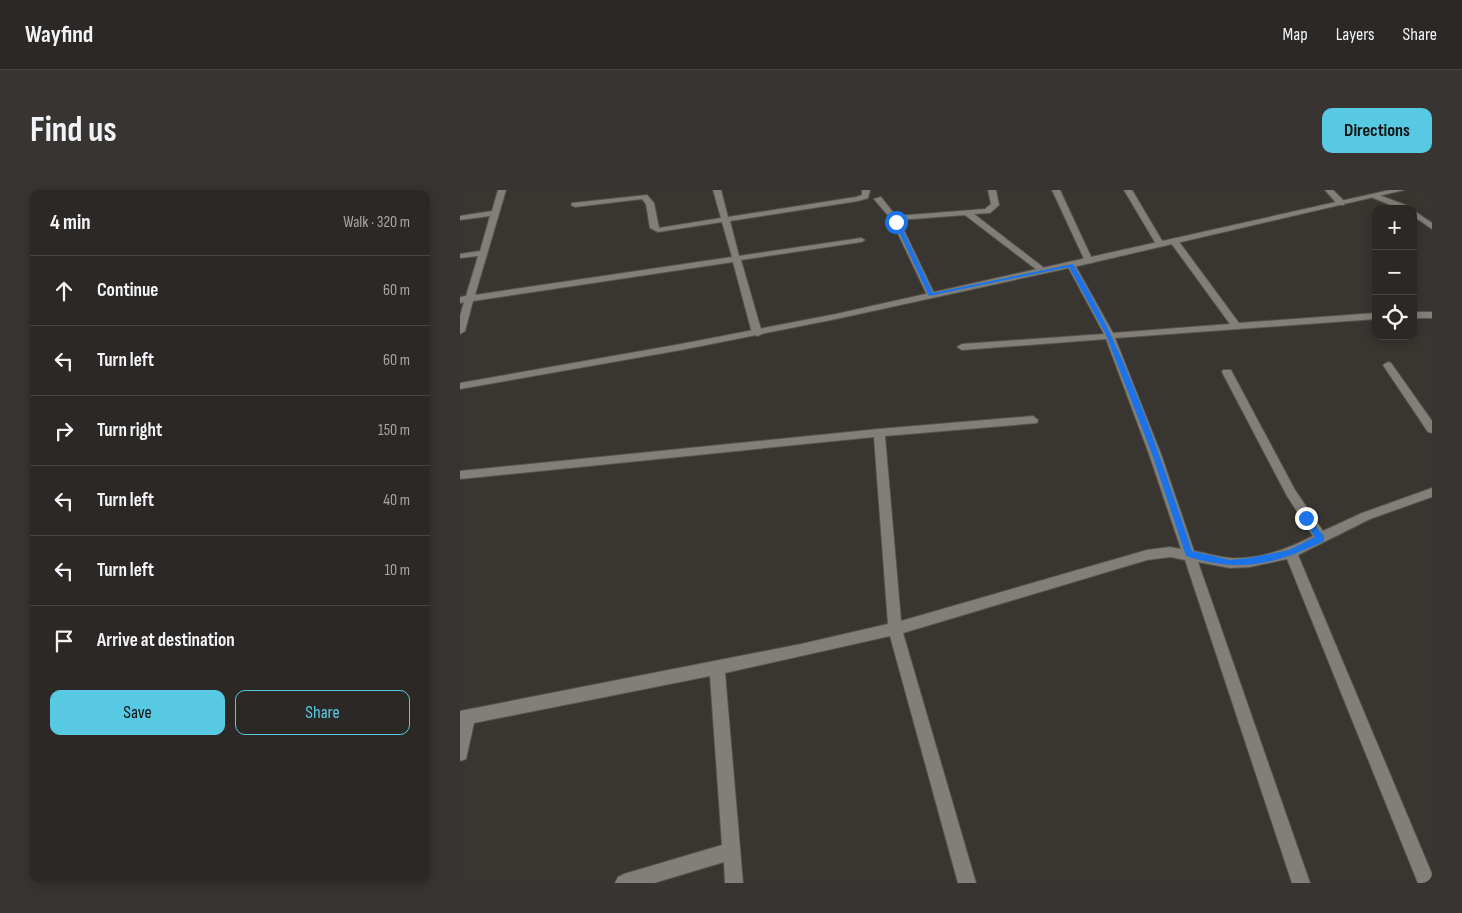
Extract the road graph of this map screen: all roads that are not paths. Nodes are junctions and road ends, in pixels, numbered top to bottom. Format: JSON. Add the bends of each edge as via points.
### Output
{"nodes":[{"id":1,"x":502,"y":190,"type":"edge"},
{"id":2,"x":716,"y":190,"type":"edge"},
{"id":3,"x":866,"y":190,"type":"edge"},
{"id":4,"x":992,"y":190,"type":"edge"},
{"id":5,"x":1056,"y":190,"type":"edge"},
{"id":6,"x":1128,"y":190,"type":"edge"},
{"id":7,"x":1329,"y":190,"type":"edge"},
{"id":8,"x":1400,"y":190,"type":"edge"},
{"id":9,"x":1376,"y":196,"type":"junction"},
{"id":10,"x":878,"y":199,"type":"dead end"},
{"id":11,"x":1341,"y":204,"type":"junction"},
{"id":12,"x":575,"y":205,"type":"dead end"},
{"id":13,"x":1398,"y":205,"type":"edge"},
{"id":14,"x":966,"y":212,"type":"junction"},
{"id":15,"x":496,"y":213,"type":"junction"},
{"id":16,"x":1417,"y":215,"type":"edge"},
{"id":17,"x":460,"y":218,"type":"edge"},
{"id":18,"x":894,"y":218,"type":"junction"},
{"id":19,"x":725,"y":220,"type":"junction"},
{"id":20,"x":1432,"y":227,"type":"edge"},
{"id":21,"x":861,"y":240,"type":"dead end"},
{"id":22,"x":1174,"y":241,"type":"junction"},
{"id":23,"x":1160,"y":244,"type":"junction"},
{"id":24,"x":483,"y":253,"type":"junction"},
{"id":25,"x":460,"y":256,"type":"edge"},
{"id":26,"x":736,"y":259,"type":"junction"},
{"id":27,"x":1089,"y":261,"type":"junction"},
{"id":28,"x":1071,"y":265,"type":"junction"},
{"id":29,"x":1044,"y":271,"type":"junction"},
{"id":30,"x":931,"y":295,"type":"junction"},
{"id":31,"x":470,"y":299,"type":"junction"},
{"id":32,"x":460,"y":300,"type":"edge"},
{"id":33,"x":1417,"y":315,"type":"edge"},
{"id":34,"x":1432,"y":315,"type":"edge"},
{"id":35,"x":1372,"y":316,"type":"edge"},
{"id":36,"x":1236,"y":326,"type":"junction"},
{"id":37,"x":460,"y":331,"type":"edge"},
{"id":38,"x":757,"y":333,"type":"junction"},
{"id":39,"x":1109,"y":335,"type":"junction"},
{"id":40,"x":962,"y":347,"type":"dead end"},
{"id":41,"x":1388,"y":365,"type":"dead end"},
{"id":42,"x":1227,"y":372,"type":"dead end"},
{"id":43,"x":460,"y":386,"type":"edge"},
{"id":44,"x":1033,"y":420,"type":"dead end"},
{"id":45,"x":1432,"y":429,"type":"edge"},
{"id":46,"x":879,"y":432,"type":"junction"},
{"id":47,"x":460,"y":475,"type":"edge"},
{"id":48,"x":1432,"y":492,"type":"edge"},
{"id":49,"x":1321,"y":538,"type":"junction"},
{"id":50,"x":1291,"y":553,"type":"junction"},
{"id":51,"x":1189,"y":554,"type":"junction"},
{"id":52,"x":895,"y":628,"type":"junction"},
{"id":53,"x":717,"y":667,"type":"junction"},
{"id":54,"x":464,"y":717,"type":"edge"},
{"id":55,"x":460,"y":753,"type":"edge"},
{"id":56,"x":732,"y":852,"type":"junction"},
{"id":57,"x":624,"y":883,"type":"edge"},
{"id":58,"x":734,"y":883,"type":"edge"},
{"id":59,"x":968,"y":883,"type":"edge"},
{"id":60,"x":1301,"y":883,"type":"edge"},
{"id":61,"x":1428,"y":883,"type":"edge"}],
"edges":[{"from":1,"to":15,"type":"street"},
{"from":2,"to":19,"type":"street"},
{"from":3,"to":19,"type":"street","via":[[865,196],[858,199]]},
{"from":4,"to":14,"type":"street","via":[[996,205],[993,208]]},
{"from":5,"to":27,"type":"street"},
{"from":6,"to":23,"type":"street"},
{"from":7,"to":11,"type":"street"},
{"from":8,"to":9,"type":"street"},
{"from":9,"to":11,"type":"street"},
{"from":9,"to":13,"type":"street"},
{"from":10,"to":18,"type":"street"},
{"from":11,"to":22,"type":"street"},
{"from":12,"to":19,"type":"street","via":[[644,197],[650,203],[654,228],[658,230]]},
{"from":14,"to":18,"type":"street"},
{"from":14,"to":29,"type":"street"},
{"from":15,"to":17,"type":"street"},
{"from":15,"to":24,"type":"street"},
{"from":16,"to":20,"type":"street"},
{"from":18,"to":30,"type":"street"},
{"from":19,"to":26,"type":"street"},
{"from":21,"to":26,"type":"street"},
{"from":22,"to":23,"type":"street"},
{"from":22,"to":36,"type":"street"},
{"from":23,"to":27,"type":"street"},
{"from":24,"to":25,"type":"street"},
{"from":24,"to":31,"type":"street"},
{"from":26,"to":31,"type":"street"},
{"from":26,"to":38,"type":"street"},
{"from":27,"to":28,"type":"street"},
{"from":28,"to":29,"type":"street"},
{"from":28,"to":39,"type":"street"},
{"from":29,"to":30,"type":"street"},
{"from":30,"to":38,"type":"street"},
{"from":31,"to":32,"type":"street"},
{"from":31,"to":37,"type":"street"},
{"from":33,"to":34,"type":"street"},
{"from":35,"to":36,"type":"street"},
{"from":36,"to":39,"type":"street"},
{"from":38,"to":43,"type":"street"},
{"from":39,"to":40,"type":"street"},
{"from":39,"to":51,"type":"street","via":[[1156,454]]},
{"from":41,"to":45,"type":"street"},
{"from":42,"to":49,"type":"street","via":[[1291,493]]},
{"from":44,"to":46,"type":"street"},
{"from":46,"to":47,"type":"street"},
{"from":46,"to":52,"type":"street"},
{"from":48,"to":49,"type":"street","via":[[1366,516]]},
{"from":49,"to":50,"type":"street"},
{"from":50,"to":51,"type":"street","via":[[1230,563]]},
{"from":50,"to":61,"type":"street"},
{"from":51,"to":52,"type":"street","via":[[1147,555]]},
{"from":51,"to":60,"type":"street"},
{"from":52,"to":53,"type":"street"},
{"from":52,"to":59,"type":"street"},
{"from":53,"to":54,"type":"street"},
{"from":53,"to":56,"type":"street"},
{"from":54,"to":55,"type":"street"},
{"from":56,"to":57,"type":"street"},
{"from":56,"to":58,"type":"street"}]}
